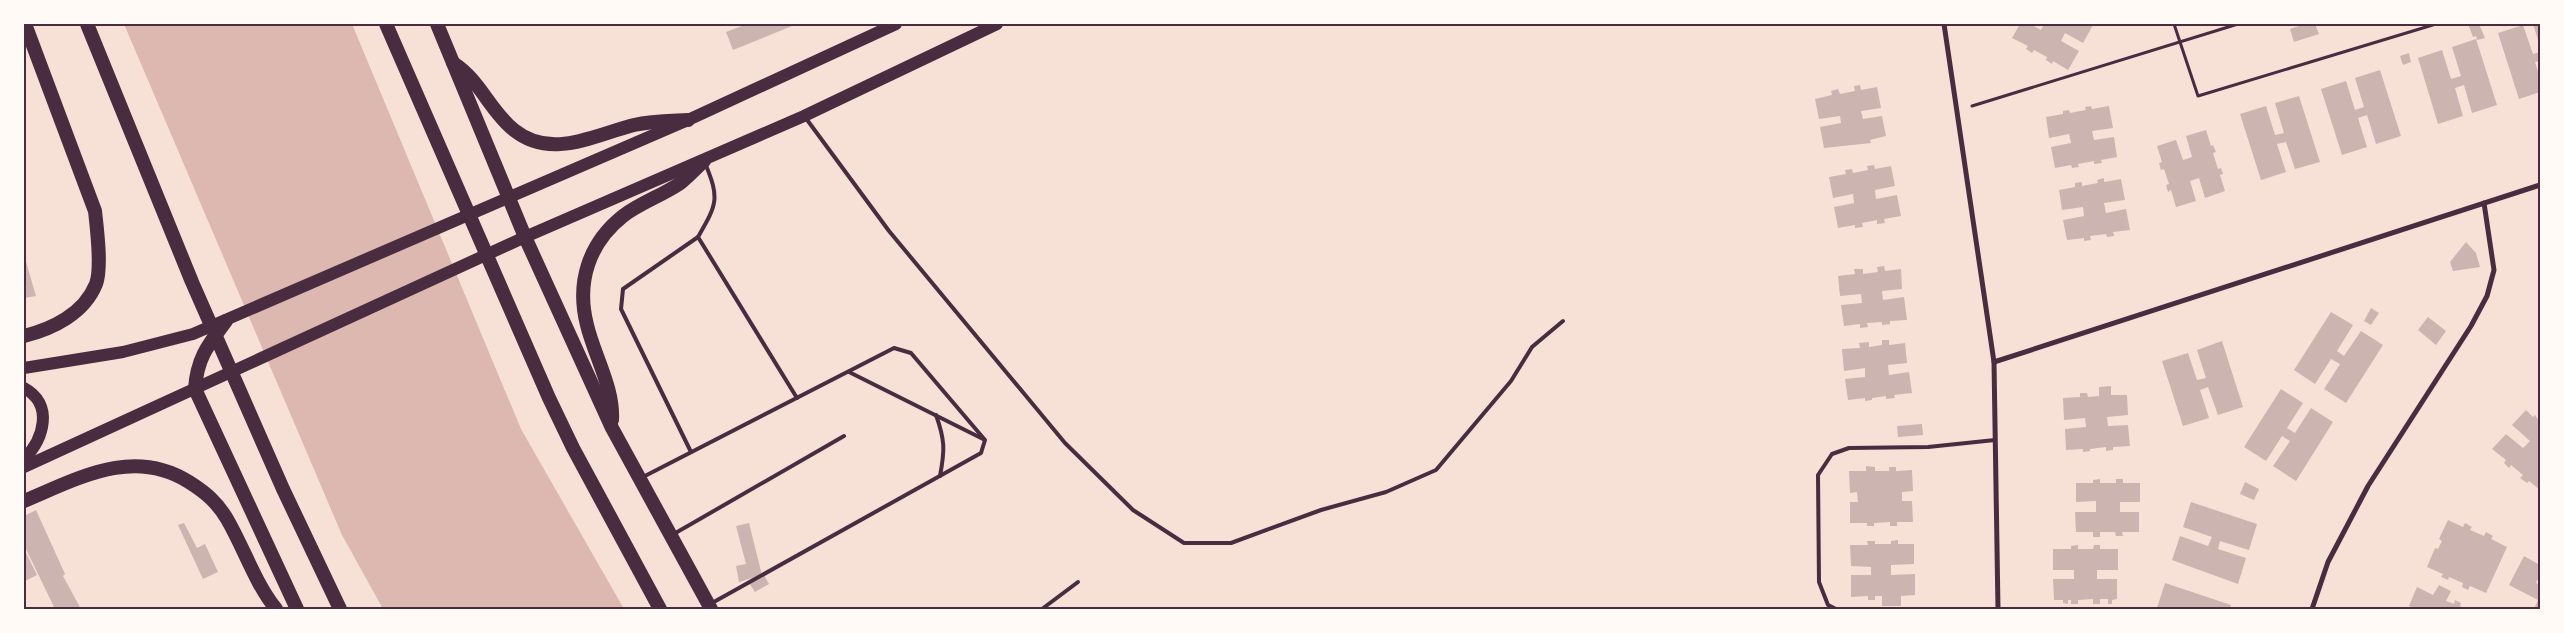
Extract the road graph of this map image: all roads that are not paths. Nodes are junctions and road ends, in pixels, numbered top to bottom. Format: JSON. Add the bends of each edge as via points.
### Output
{"nodes":[{"id":1,"x":25,"y":24,"type":"edge"},
{"id":2,"x":87,"y":24,"type":"edge"},
{"id":3,"x":386,"y":24,"type":"edge"},
{"id":4,"x":437,"y":24,"type":"edge"},
{"id":5,"x":896,"y":24,"type":"edge"},
{"id":6,"x":997,"y":24,"type":"edge"},
{"id":7,"x":1944,"y":24,"type":"edge"},
{"id":8,"x":453,"y":63,"type":"junction"},
{"id":9,"x":804,"y":116,"type":"junction"},
{"id":10,"x":688,"y":120,"type":"junction"},
{"id":11,"x":704,"y":161,"type":"junction"},
{"id":12,"x":2540,"y":185,"type":"edge"},
{"id":13,"x":508,"y":198,"type":"junction"},
{"id":14,"x":2484,"y":203,"type":"junction"},
{"id":15,"x":525,"y":237,"type":"junction"},
{"id":16,"x":698,"y":237,"type":"junction"},
{"id":17,"x":231,"y":318,"type":"junction"},
{"id":18,"x":1564,"y":321,"type":"dead end"},
{"id":19,"x":24,"y":336,"type":"edge"},
{"id":20,"x":1994,"y":362,"type":"junction"},
{"id":21,"x":24,"y":368,"type":"edge"},
{"id":22,"x":849,"y":372,"type":"junction"},
{"id":23,"x":24,"y":388,"type":"edge"},
{"id":24,"x":196,"y":389,"type":"junction"},
{"id":25,"x":797,"y":398,"type":"junction"},
{"id":26,"x":936,"y":416,"type":"junction"},
{"id":27,"x":612,"y":428,"type":"junction"},
{"id":28,"x":844,"y":436,"type":"dead end"},
{"id":29,"x":985,"y":440,"type":"junction"},
{"id":30,"x":1995,"y":440,"type":"junction"},
{"id":31,"x":691,"y":452,"type":"junction"},
{"id":32,"x":24,"y":458,"type":"edge"},
{"id":33,"x":24,"y":467,"type":"edge"},
{"id":34,"x":940,"y":476,"type":"junction"},
{"id":35,"x":640,"y":478,"type":"junction"},
{"id":36,"x":24,"y":501,"type":"edge"},
{"id":37,"x":670,"y":536,"type":"junction"},
{"id":38,"x":1078,"y":582,"type":"dead end"},
{"id":39,"x":710,"y":607,"type":"edge"},
{"id":40,"x":276,"y":609,"type":"edge"},
{"id":41,"x":297,"y":609,"type":"edge"},
{"id":42,"x":340,"y":609,"type":"edge"},
{"id":43,"x":660,"y":609,"type":"edge"},
{"id":44,"x":1042,"y":609,"type":"edge"},
{"id":45,"x":1836,"y":609,"type":"edge"},
{"id":46,"x":1998,"y":609,"type":"edge"},
{"id":47,"x":2312,"y":609,"type":"edge"}],
"edges":[{"from":1,"to":19,"type":"highway","via":[[95,211],[99,242],[96,283],[79,310],[55,325]]},
{"from":2,"to":42,"type":"highway","via":[[200,300]]},
{"from":3,"to":43,"type":"highway","via":[[549,398]]},
{"from":4,"to":8,"type":"highway"},
{"from":5,"to":10,"type":"main road"},
{"from":6,"to":9,"type":"main road"},
{"from":7,"to":20,"type":"street"},
{"from":8,"to":10,"type":"highway","via":[[472,78],[505,123],[522,136],[539,143],[576,142],[634,126]]},
{"from":8,"to":13,"type":"highway"},
{"from":9,"to":11,"type":"main road"},
{"from":9,"to":18,"type":"lane","via":[[889,231],[1064,443],[1133,510],[1184,543],[1231,543],[1321,510],[1386,492],[1436,470],[1511,381],[1532,347]]},
{"from":10,"to":13,"type":"main road"},
{"from":11,"to":15,"type":"main road"},
{"from":11,"to":16,"type":"lane","via":[[715,188],[712,212]]},
{"from":11,"to":27,"type":"highway","via":[[681,182],[624,216],[604,234],[591,254],[584,280],[583,304],[586,324],[612,405]]},
{"from":12,"to":14,"type":"street"},
{"from":13,"to":15,"type":"highway"},
{"from":13,"to":17,"type":"main road"},
{"from":14,"to":20,"type":"street"},
{"from":14,"to":47,"type":"street","via":[[2494,270],[2487,296],[2368,486],[2328,562]]},
{"from":15,"to":24,"type":"main road"},
{"from":15,"to":27,"type":"highway"},
{"from":16,"to":25,"type":"lane"},
{"from":16,"to":31,"type":"lane","via":[[623,288],[621,309]]},
{"from":17,"to":21,"type":"main road","via":[[176,340]]},
{"from":17,"to":24,"type":"highway","via":[[200,358]]},
{"from":20,"to":30,"type":"street"},
{"from":22,"to":25,"type":"lane"},
{"from":22,"to":26,"type":"lane"},
{"from":22,"to":29,"type":"lane","via":[[894,348],[911,353]]},
{"from":23,"to":32,"type":"main road","via":[[38,401],[43,413],[43,428]]},
{"from":24,"to":33,"type":"main road"},
{"from":24,"to":41,"type":"highway"},
{"from":25,"to":31,"type":"lane"},
{"from":26,"to":29,"type":"lane"},
{"from":26,"to":34,"type":"lane","via":[[945,448]]},
{"from":27,"to":35,"type":"highway"},
{"from":28,"to":37,"type":"lane"},
{"from":29,"to":34,"type":"lane","via":[[981,453]]},
{"from":30,"to":45,"type":"lane","via":[[1928,447],[1848,448],[1832,454],[1818,475],[1819,582],[1828,605]]},
{"from":30,"to":46,"type":"street"},
{"from":31,"to":35,"type":"lane"},
{"from":34,"to":39,"type":"lane"},
{"from":35,"to":37,"type":"highway"},
{"from":36,"to":40,"type":"highway","via":[[86,475],[126,466],[157,466],[177,474],[214,499]]},
{"from":37,"to":39,"type":"highway"},
{"from":38,"to":44,"type":"lane"}]}
